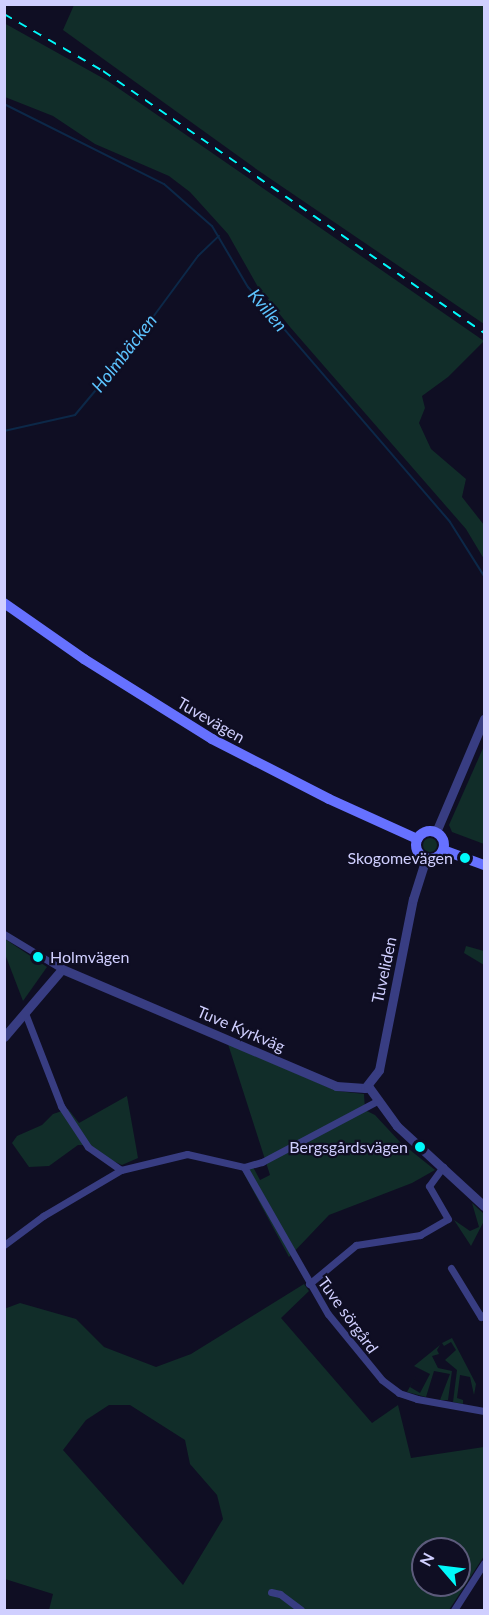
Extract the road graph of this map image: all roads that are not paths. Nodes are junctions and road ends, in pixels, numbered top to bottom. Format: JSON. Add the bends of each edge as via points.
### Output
{"nodes":[{"id":1,"x":4,"y":603,"type":"edge"},
{"id":2,"x":484,"y":719,"type":"edge"},
{"id":3,"x":436,"y":832,"type":"junction"},
{"id":4,"x":417,"y":839,"type":"junction"},
{"id":5,"x":443,"y":850,"type":"junction"},
{"id":6,"x":426,"y":858,"type":"junction"},
{"id":7,"x":484,"y":865,"type":"edge"},
{"id":8,"x":4,"y":934,"type":"edge"},
{"id":9,"x":62,"y":969,"type":"junction"},
{"id":10,"x":25,"y":1013,"type":"junction"},
{"id":11,"x":4,"y":1037,"type":"edge"},
{"id":12,"x":368,"y":1086,"type":"junction"},
{"id":13,"x":377,"y":1101,"type":"junction"},
{"id":14,"x":244,"y":1167,"type":"junction"},
{"id":15,"x":443,"y":1167,"type":"junction"},
{"id":16,"x":121,"y":1170,"type":"junction"},
{"id":17,"x":484,"y":1206,"type":"edge"},
{"id":18,"x":4,"y":1245,"type":"edge"},
{"id":19,"x":451,"y":1268,"type":"dead end"},
{"id":20,"x":309,"y":1284,"type":"junction"},
{"id":21,"x":484,"y":1315,"type":"edge"},
{"id":22,"x":484,"y":1411,"type":"edge"},
{"id":23,"x":484,"y":1563,"type":"edge"},
{"id":24,"x":271,"y":1592,"type":"dead end"},
{"id":25,"x":301,"y":1611,"type":"edge"},
{"id":26,"x":454,"y":1611,"type":"edge"}],
"edges":[{"from":1,"to":4,"type":"main road","name":"Tuvevägen","via":[[84,659],[212,739],[313,792]]},
{"from":2,"to":3,"type":"street"},
{"from":3,"to":4,"type":"main road","via":[[425,832]]},
{"from":3,"to":5,"type":"main road","via":[[443,839]]},
{"from":4,"to":6,"type":"main road","via":[[417,850]]},
{"from":5,"to":6,"type":"main road","via":[[436,858]]},
{"from":5,"to":7,"type":"main road"},
{"from":6,"to":12,"type":"street","name":"Tuveliden","via":[[413,899],[380,1070]]},
{"from":8,"to":9,"type":"street","name":"Tuve Kyrkväg"},
{"from":9,"to":10,"type":"street"},
{"from":9,"to":12,"type":"street","name":"Tuve Kyrkväg","via":[[336,1086],[353,1090]]},
{"from":10,"to":11,"type":"street"},
{"from":10,"to":16,"type":"street","via":[[61,1106],[88,1147]]},
{"from":12,"to":13,"type":"street"},
{"from":13,"to":14,"type":"street","via":[[297,1147]]},
{"from":13,"to":15,"type":"street","via":[[397,1126]]},
{"from":14,"to":16,"type":"street","via":[[187,1154]]},
{"from":14,"to":20,"type":"street","name":"Tuve sörgård"},
{"from":15,"to":17,"type":"street"},
{"from":15,"to":20,"type":"street","via":[[429,1186],[448,1219],[420,1236],[356,1245]]},
{"from":16,"to":18,"type":"street","via":[[43,1216]]},
{"from":19,"to":21,"type":"street","via":[[481,1317]]},
{"from":20,"to":22,"type":"street","name":"Tuve sörgård","via":[[360,1356],[392,1389],[418,1400]]},
{"from":23,"to":26,"type":"street"},
{"from":24,"to":25,"type":"street"}]}
